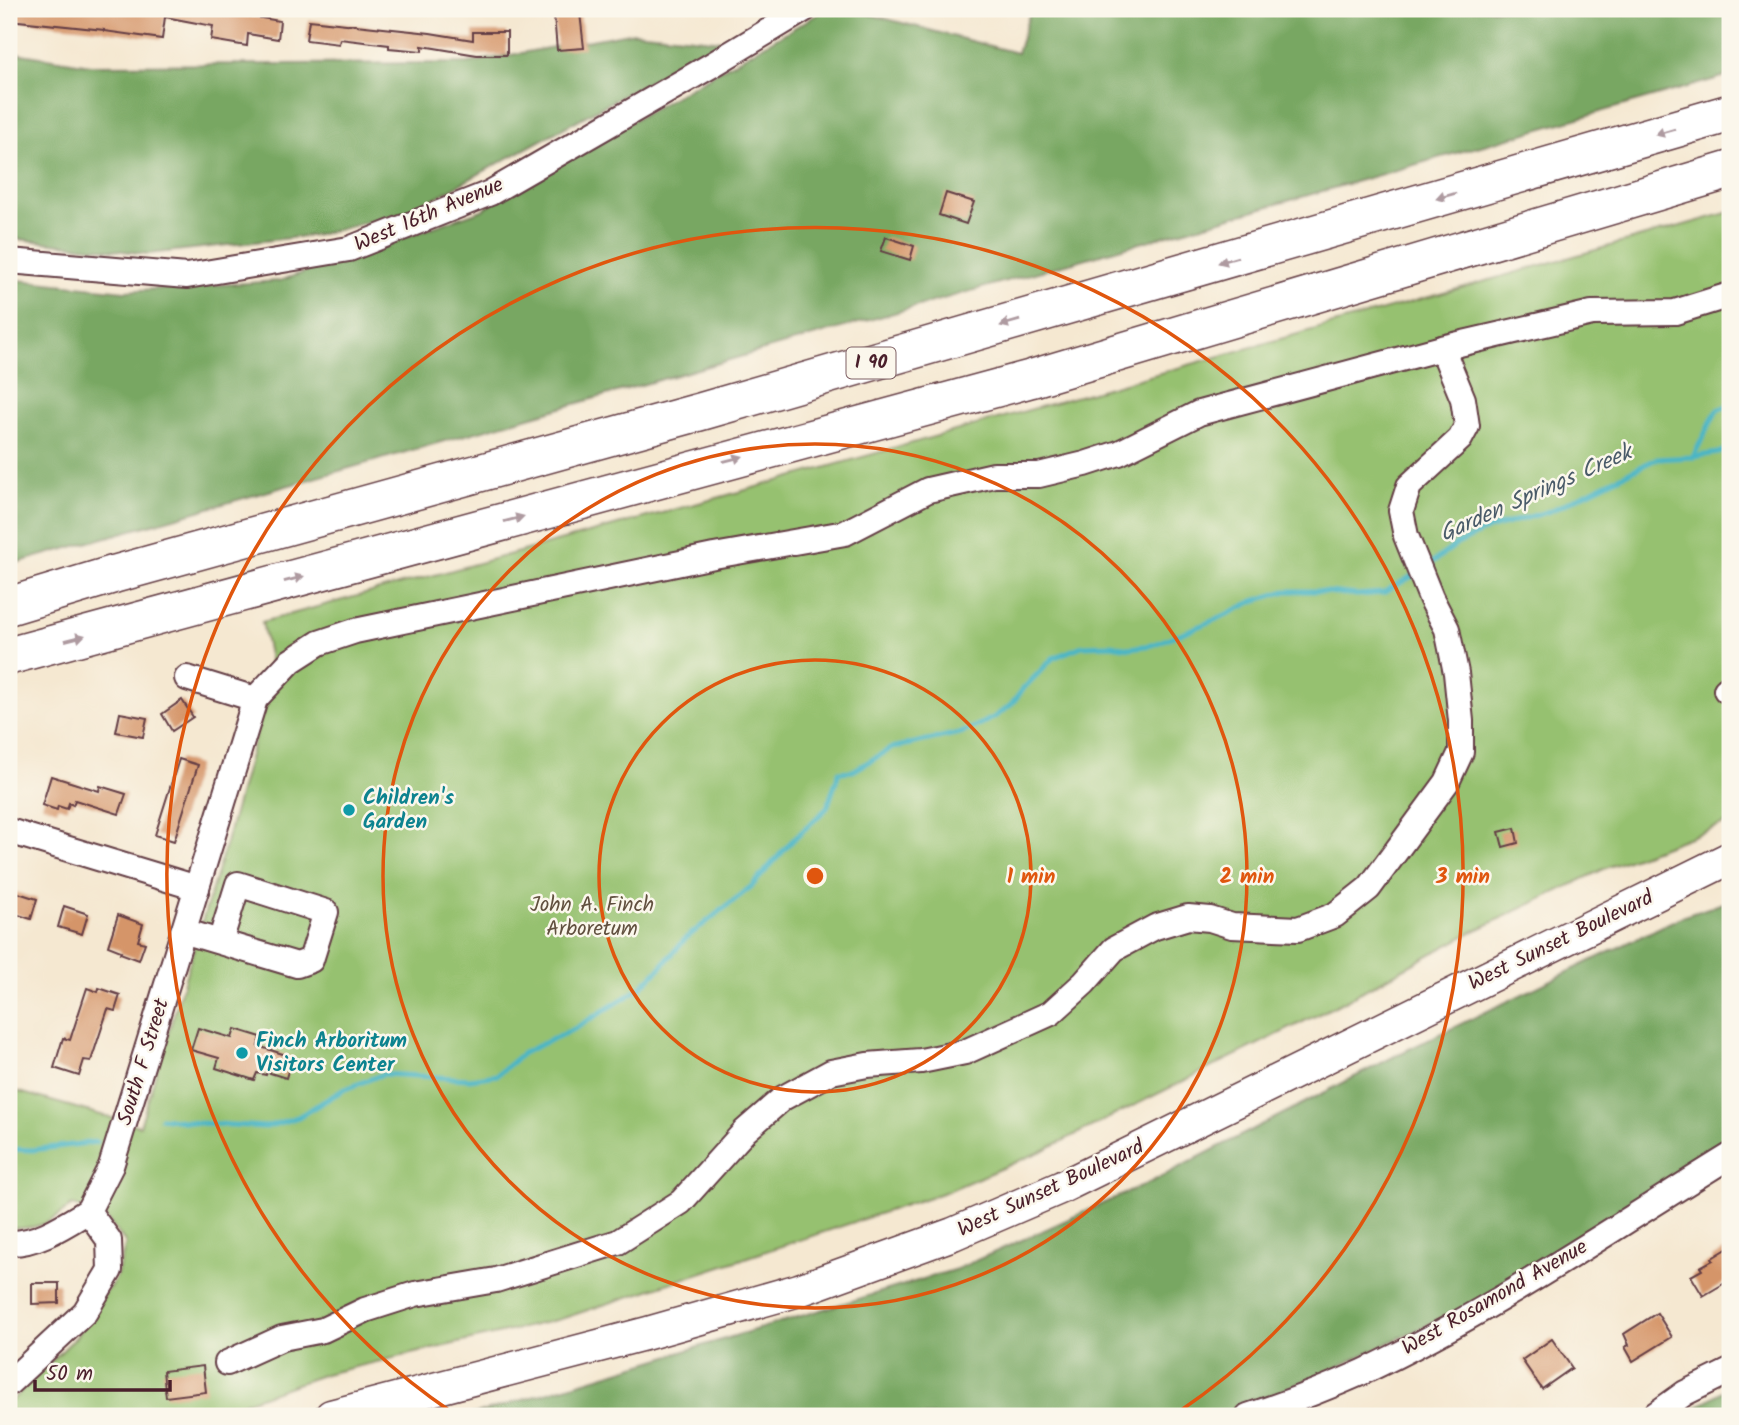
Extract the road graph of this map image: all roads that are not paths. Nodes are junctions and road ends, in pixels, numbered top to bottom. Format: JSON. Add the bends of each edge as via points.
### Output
{"nodes":[{"id":1,"x":805,"y":9,"type":"edge"},
{"id":2,"x":1730,"y":113,"type":"edge"},
{"id":3,"x":1730,"y":170,"type":"edge"},
{"id":4,"x":9,"y":261,"type":"edge"},
{"id":5,"x":1730,"y":295,"type":"edge"},
{"id":6,"x":1442,"y":348,"type":"junction"},
{"id":7,"x":9,"y":606,"type":"edge"},
{"id":8,"x":9,"y":656,"type":"edge"},
{"id":9,"x":187,"y":678,"type":"dead end"},
{"id":10,"x":255,"y":699,"type":"junction"},
{"id":11,"x":9,"y":831,"type":"edge"},
{"id":12,"x":1730,"y":858,"type":"edge"},
{"id":13,"x":197,"y":888,"type":"junction"},
{"id":14,"x":183,"y":931,"type":"junction"},
{"id":15,"x":219,"y":942,"type":"dead end"},
{"id":16,"x":1730,"y":1156,"type":"edge"},
{"id":17,"x":88,"y":1211,"type":"junction"},
{"id":18,"x":9,"y":1243,"type":"edge"},
{"id":19,"x":227,"y":1363,"type":"dead end"},
{"id":20,"x":1730,"y":1371,"type":"edge"},
{"id":21,"x":9,"y":1383,"type":"edge"},
{"id":22,"x":331,"y":1416,"type":"edge"},
{"id":23,"x":1248,"y":1416,"type":"edge"},
{"id":24,"x":1653,"y":1416,"type":"edge"}],
"edges":[{"from":1,"to":4,"type":"street","name":"West 16th Avenue","via":[[490,193],[349,249],[187,276]]},
{"from":2,"to":7,"type":"highway","number":"I 90","one_way":true,"via":[[703,411]]},
{"from":8,"to":3,"type":"highway","one_way":true,"via":[[1030,379]]},
{"from":5,"to":6,"type":"street","via":[[1675,312],[1592,313]]},
{"from":6,"to":10,"type":"street","via":[[1199,413],[1119,453],[1085,464],[1039,475],[994,475],[928,490],[845,533],[355,631],[319,643],[291,661]]},
{"from":6,"to":19,"type":"street","via":[[1463,399],[1467,426],[1460,439],[1409,486],[1401,511],[1406,536],[1447,629],[1461,752],[1447,782],[1368,888],[1335,915],[1298,929],[1232,926],[1188,917],[1155,927],[1114,949],[1051,1013],[965,1052],[831,1072],[783,1098],[745,1131],[681,1202],[618,1242],[496,1280],[415,1294],[323,1330],[282,1338]]},
{"from":9,"to":10,"type":"street"},
{"from":10,"to":13,"type":"street","name":"South F Street"},
{"from":11,"to":13,"type":"street"},
{"from":12,"to":22,"type":"main road","name":"West Sunset Boulevard","via":[[1062,1186],[953,1234],[799,1290]]},
{"from":13,"to":14,"type":"street","name":"South F Street"},
{"from":14,"to":15,"type":"street"},
{"from":14,"to":17,"type":"street","name":"South F Street","via":[[111,1166]]},
{"from":16,"to":23,"type":"street","name":"West Rosamond Avenue","via":[[1486,1307],[1362,1372]]},
{"from":17,"to":18,"type":"street","via":[[57,1230]]},
{"from":17,"to":21,"type":"street","via":[[109,1240],[110,1270],[85,1312]]},
{"from":20,"to":24,"type":"street","via":[[1685,1393]]}]}
